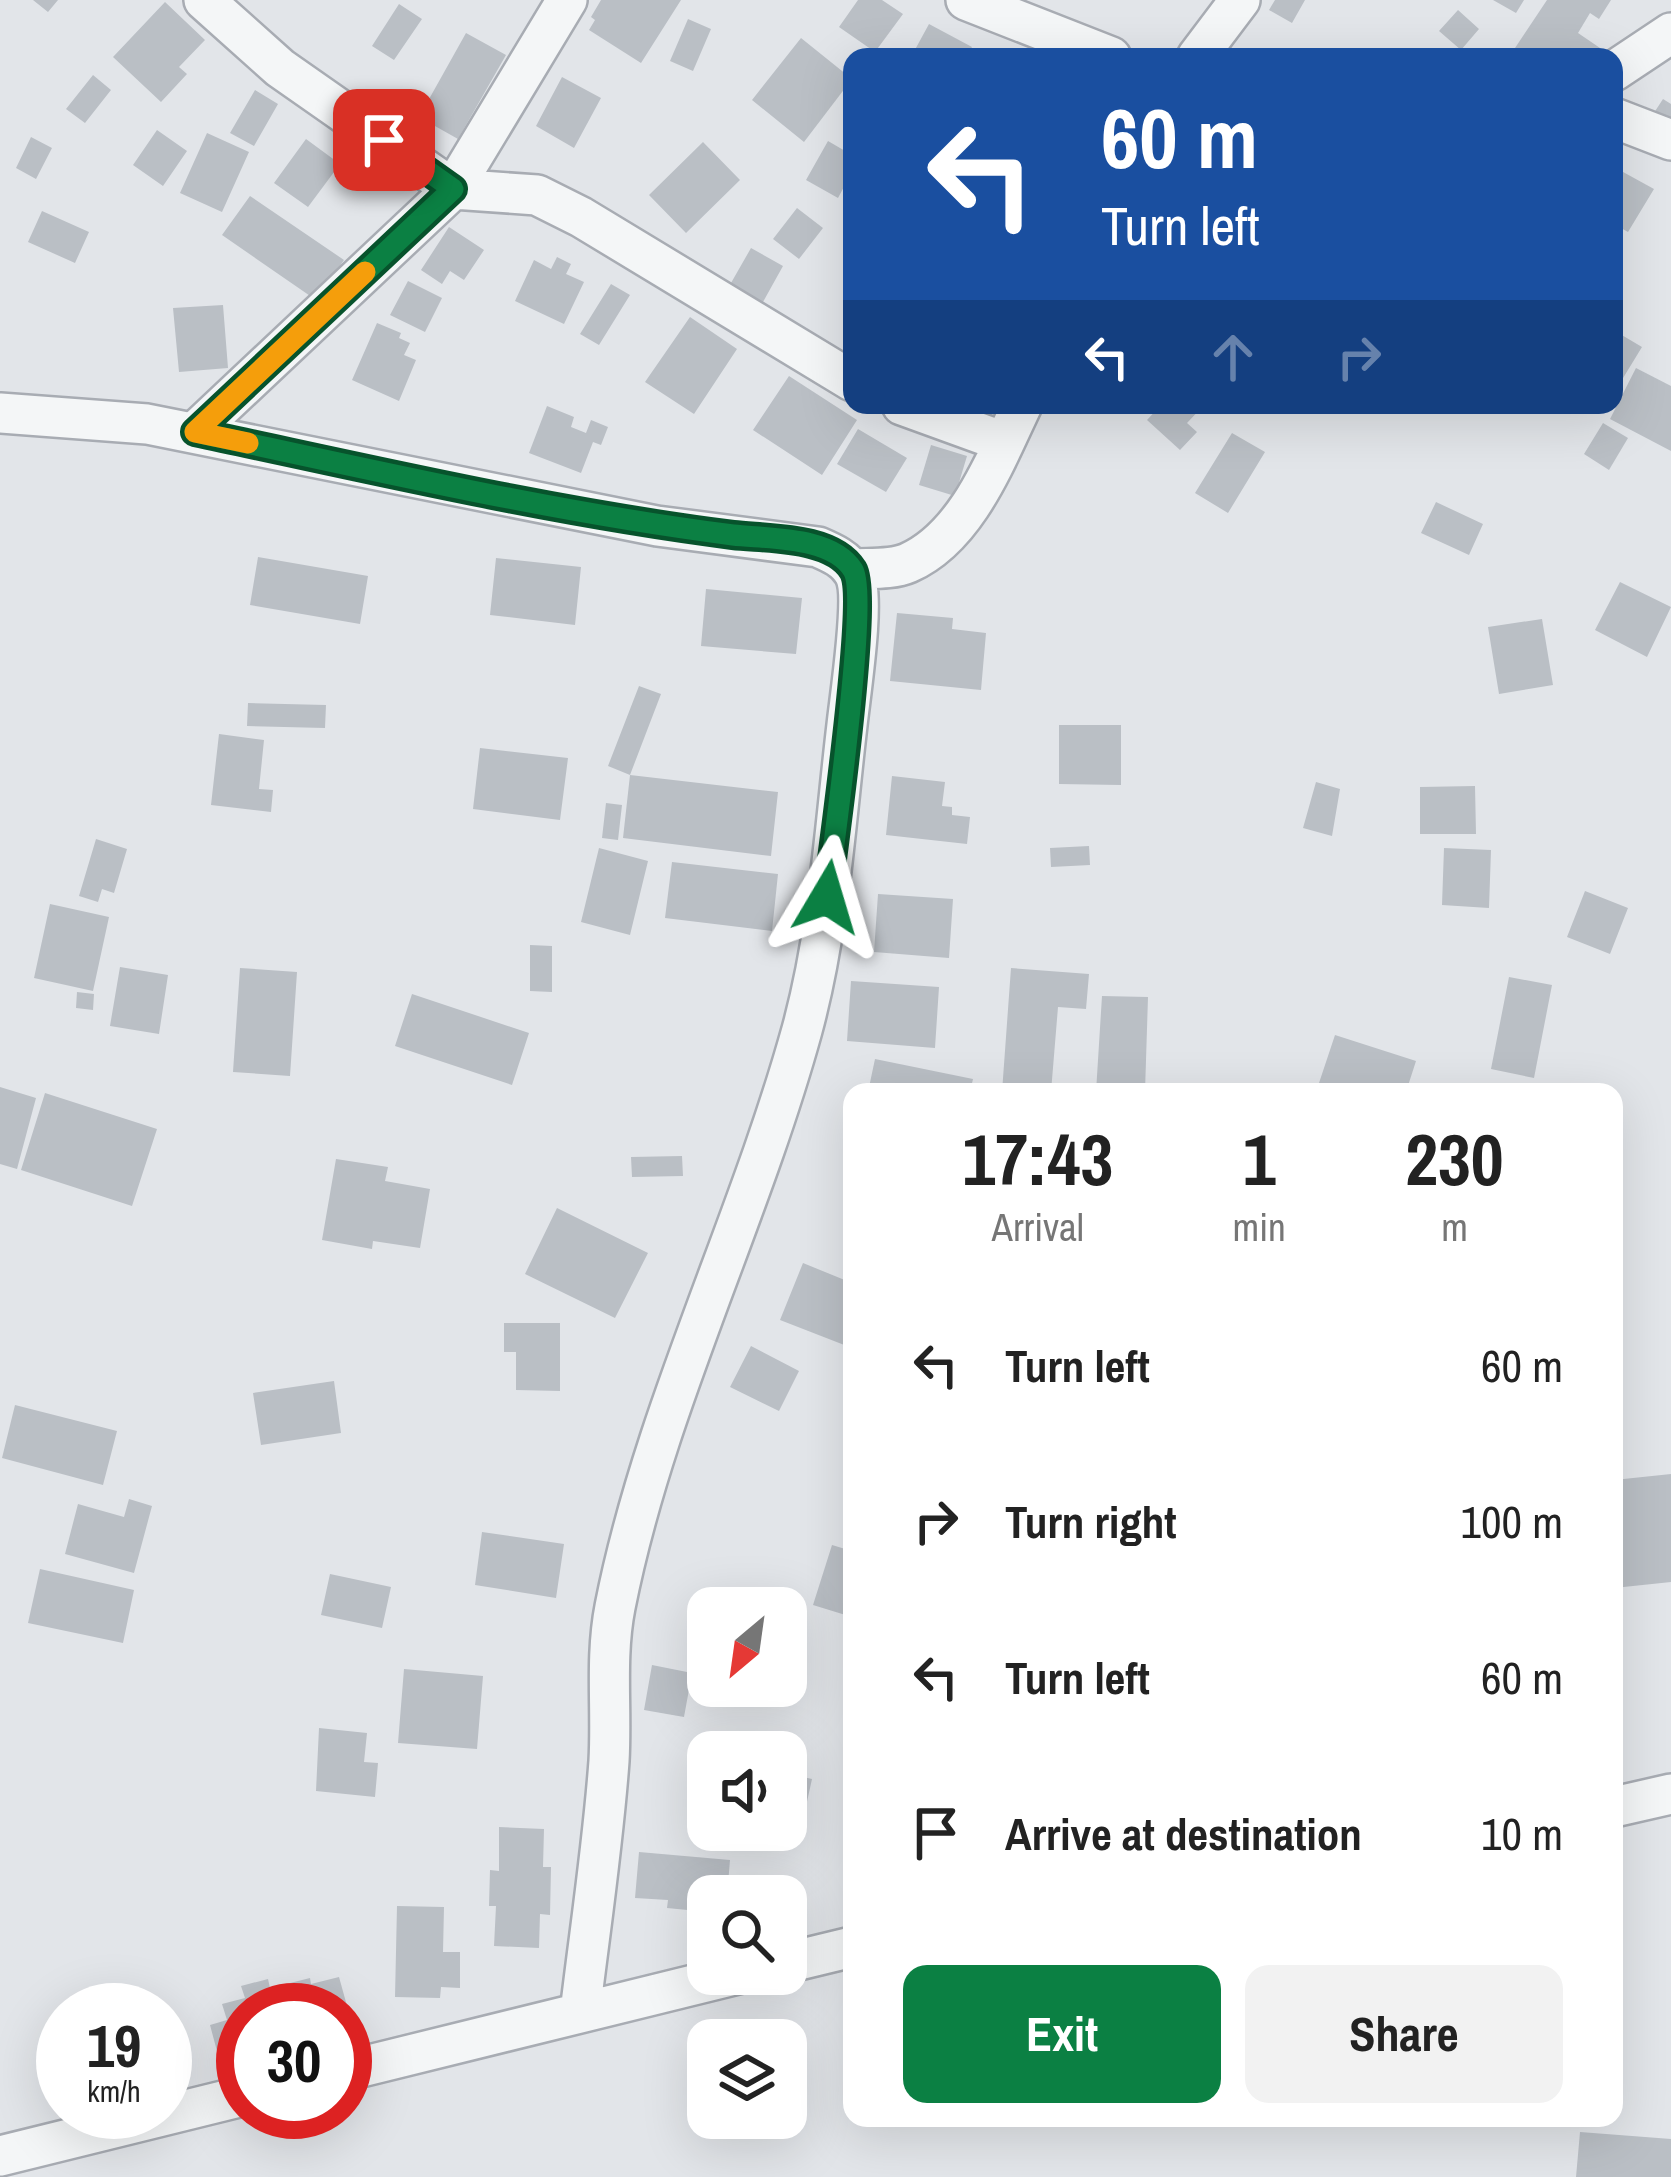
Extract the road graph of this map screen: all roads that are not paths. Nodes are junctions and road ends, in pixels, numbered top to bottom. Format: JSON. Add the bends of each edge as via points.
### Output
{"nodes":[{"id":1,"x":204,"y":0,"type":"edge"},
{"id":2,"x":567,"y":0,"type":"edge"},
{"id":3,"x":966,"y":0,"type":"edge"},
{"id":4,"x":1240,"y":0,"type":"edge"},
{"id":5,"x":1671,"y":33,"type":"edge"},
{"id":6,"x":1088,"y":48,"type":"edge"},
{"id":7,"x":1204,"y":48,"type":"edge"},
{"id":8,"x":1623,"y":65,"type":"edge"},
{"id":9,"x":1623,"y":121,"type":"edge"},
{"id":10,"x":1671,"y":140,"type":"edge"},
{"id":11,"x":453,"y":189,"type":"junction"},
{"id":12,"x":843,"y":376,"type":"edge"},
{"id":13,"x":0,"y":413,"type":"edge"},
{"id":14,"x":927,"y":414,"type":"edge"},
{"id":15,"x":1018,"y":414,"type":"edge"},
{"id":16,"x":195,"y":432,"type":"junction"},
{"id":17,"x":1004,"y":442,"type":"junction"},
{"id":18,"x":853,"y":569,"type":"junction"},
{"id":19,"x":1671,"y":1794,"type":"edge"},
{"id":20,"x":1623,"y":1805,"type":"edge"},
{"id":21,"x":843,"y":1949,"type":"edge"},
{"id":22,"x":807,"y":1958,"type":"edge"},
{"id":23,"x":687,"y":1987,"type":"edge"},
{"id":24,"x":580,"y":2013,"type":"junction"},
{"id":25,"x":372,"y":2064,"type":"edge"},
{"id":26,"x":67,"y":2139,"type":"edge"},
{"id":27,"x":79,"y":2139,"type":"edge"},
{"id":28,"x":0,"y":2156,"type":"edge"},
{"id":29,"x":74,"y":2177,"type":"edge"}],
"edges":[{"from":1,"to":11,"type":"street","via":[[280,68]]},
{"from":2,"to":11,"type":"street"},
{"from":3,"to":6,"type":"street"},
{"from":4,"to":7,"type":"street"},
{"from":5,"to":8,"type":"street"},
{"from":9,"to":10,"type":"street"},
{"from":11,"to":12,"type":"street","via":[[537,195]]},
{"from":11,"to":16,"type":"street"},
{"from":13,"to":16,"type":"street"},
{"from":14,"to":17,"type":"street"},
{"from":15,"to":17,"type":"street"},
{"from":16,"to":18,"type":"street","via":[[636,522],[818,547]]},
{"from":17,"to":18,"type":"street","via":[[987,479],[928,552],[903,566]]},
{"from":18,"to":24,"type":"street","via":[[854,662],[822,939],[802,1030],[651,1467],[615,1610],[606,1801]]},
{"from":19,"to":20,"type":"street"},
{"from":21,"to":22,"type":"street"},
{"from":23,"to":24,"type":"street"},
{"from":24,"to":25,"type":"street"},
{"from":26,"to":28,"type":"street"},
{"from":27,"to":29,"type":"street"}]}
